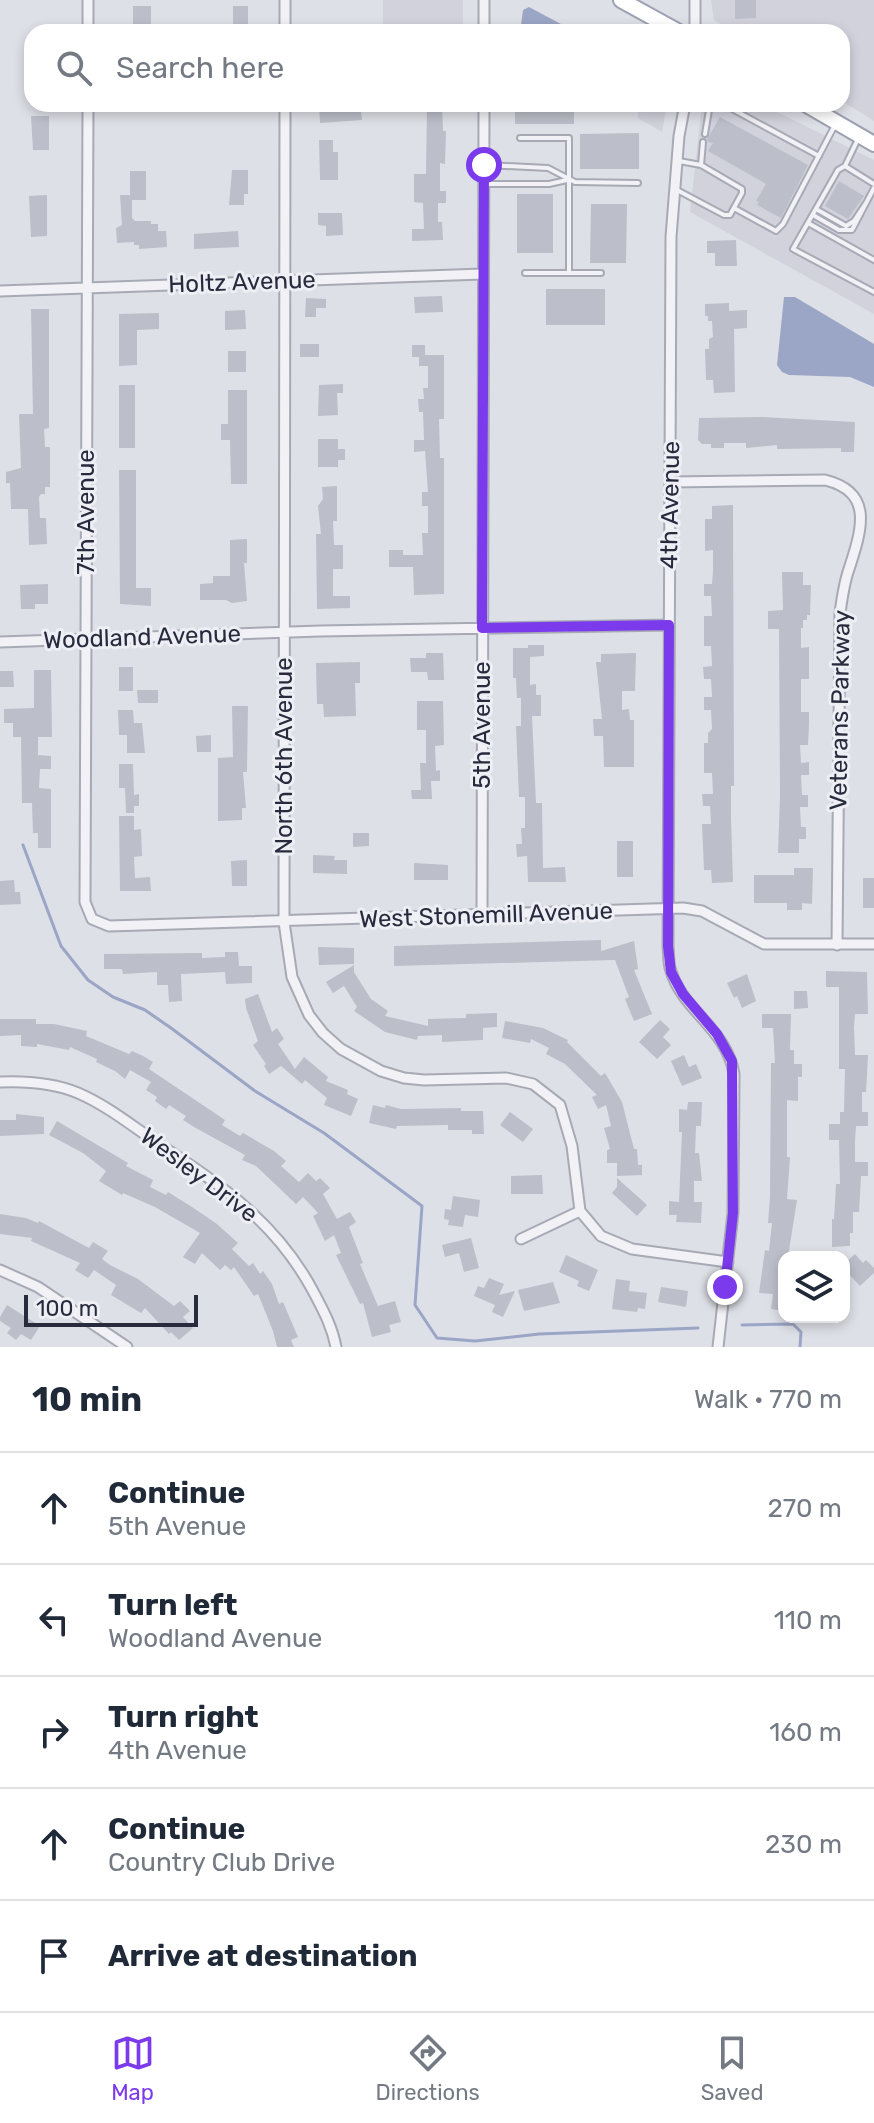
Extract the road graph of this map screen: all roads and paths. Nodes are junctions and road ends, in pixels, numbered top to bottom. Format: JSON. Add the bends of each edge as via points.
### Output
{"nodes":[{"id":1,"x":88,"y":0,"type":"edge"},
{"id":2,"x":285,"y":0,"type":"edge"},
{"id":3,"x":484,"y":0,"type":"edge"},
{"id":4,"x":695,"y":0,"type":"edge"},
{"id":5,"x":630,"y":2,"type":"edge"},
{"id":6,"x":88,"y":24,"type":"edge"},
{"id":7,"x":285,"y":24,"type":"edge"},
{"id":8,"x":484,"y":24,"type":"edge"},
{"id":9,"x":666,"y":24,"type":"edge"},
{"id":10,"x":695,"y":24,"type":"edge"},
{"id":11,"x":88,"y":112,"type":"edge"},
{"id":12,"x":285,"y":112,"type":"edge"},
{"id":13,"x":484,"y":112,"type":"edge"},
{"id":14,"x":684,"y":112,"type":"edge"},
{"id":15,"x":709,"y":112,"type":"edge"},
{"id":16,"x":738,"y":112,"type":"edge"},
{"id":17,"x":819,"y":112,"type":"edge"},
{"id":18,"x":837,"y":122,"type":"junction"},
{"id":19,"x":705,"y":134,"type":"dead end"},
{"id":20,"x":860,"y":136,"type":"junction"},
{"id":21,"x":520,"y":138,"type":"dead end"},
{"id":22,"x":703,"y":142,"type":"dead end"},
{"id":23,"x":874,"y":144,"type":"edge"},
{"id":24,"x":819,"y":156,"type":"junction"},
{"id":25,"x":677,"y":160,"type":"junction"},
{"id":26,"x":484,"y":165,"type":"junction"},
{"id":27,"x":701,"y":165,"type":"junction"},
{"id":28,"x":845,"y":166,"type":"junction"},
{"id":29,"x":569,"y":179,"type":"junction"},
{"id":30,"x":638,"y":183,"type":"dead end"},
{"id":31,"x":484,"y":184,"type":"junction"},
{"id":32,"x":874,"y":186,"type":"edge"},
{"id":33,"x":674,"y":189,"type":"junction"},
{"id":34,"x":868,"y":201,"type":"junction"},
{"id":35,"x":734,"y":208,"type":"junction"},
{"id":36,"x":816,"y":209,"type":"junction"},
{"id":37,"x":813,"y":215,"type":"junction"},
{"id":38,"x":808,"y":223,"type":"junction"},
{"id":39,"x":874,"y":260,"type":"edge"},
{"id":40,"x":525,"y":273,"type":"dead end"},
{"id":41,"x":569,"y":273,"type":"junction"},
{"id":42,"x":601,"y":273,"type":"dead end"},
{"id":43,"x":483,"y":274,"type":"junction"},
{"id":44,"x":285,"y":280,"type":"junction"},
{"id":45,"x":87,"y":287,"type":"junction"},
{"id":46,"x":0,"y":291,"type":"edge"},
{"id":47,"x":874,"y":292,"type":"edge"},
{"id":48,"x":670,"y":482,"type":"junction"},
{"id":49,"x":669,"y":625,"type":"junction"},
{"id":50,"x":482,"y":628,"type":"junction"},
{"id":51,"x":284,"y":633,"type":"junction"},
{"id":52,"x":85,"y":639,"type":"junction"},
{"id":53,"x":0,"y":642,"type":"edge"},
{"id":54,"x":669,"y":907,"type":"junction"},
{"id":55,"x":482,"y":914,"type":"junction"},
{"id":56,"x":92,"y":919,"type":"joint"},
{"id":57,"x":284,"y":922,"type":"junction"},
{"id":58,"x":874,"y":944,"type":"edge"},
{"id":59,"x":837,"y":945,"type":"junction"},
{"id":60,"x":0,"y":1082,"type":"edge"},
{"id":61,"x":580,"y":1211,"type":"junction"},
{"id":62,"x":521,"y":1239,"type":"dead end"},
{"id":63,"x":728,"y":1262,"type":"junction"},
{"id":64,"x":0,"y":1270,"type":"edge"},
{"id":65,"x":127,"y":1347,"type":"edge"},
{"id":66,"x":336,"y":1347,"type":"edge"},
{"id":67,"x":718,"y":1347,"type":"edge"}],
"edges":[{"from":1,"to":6,"type":"street"},
{"from":2,"to":7,"type":"street"},
{"from":3,"to":8,"type":"street"},
{"from":4,"to":10,"type":"street"},
{"from":5,"to":9,"type":"main road"},
{"from":11,"to":45,"type":"street","name":"7th Avenue"},
{"from":12,"to":44,"type":"street","name":"North 6th Avenue"},
{"from":13,"to":26,"type":"street","name":"5th Avenue"},
{"from":14,"to":25,"type":"street","name":"4th Avenue"},
{"from":15,"to":19,"type":"lane"},
{"from":16,"to":24,"type":"lane"},
{"from":17,"to":18,"type":"main road"},
{"from":18,"to":20,"type":"main road"},
{"from":18,"to":24,"type":"lane"},
{"from":20,"to":23,"type":"main road"},
{"from":20,"to":28,"type":"lane"},
{"from":21,"to":29,"type":"lane","via":[[569,138]]},
{"from":22,"to":27,"type":"lane"},
{"from":24,"to":35,"type":"lane","via":[[776,231]]},
{"from":25,"to":27,"type":"lane"},
{"from":25,"to":33,"type":"street","name":"4th Avenue"},
{"from":26,"to":29,"type":"lane","via":[[548,168]]},
{"from":26,"to":31,"type":"street","name":"5th Avenue"},
{"from":27,"to":35,"type":"lane","via":[[742,189]]},
{"from":28,"to":32,"type":"lane"},
{"from":28,"to":36,"type":"lane"},
{"from":29,"to":30,"type":"lane"},
{"from":29,"to":31,"type":"lane"},
{"from":29,"to":41,"type":"lane"},
{"from":31,"to":43,"type":"street","name":"5th Avenue"},
{"from":32,"to":34,"type":"lane"},
{"from":33,"to":35,"type":"lane","via":[[724,215]]},
{"from":33,"to":48,"type":"street","name":"4th Avenue"},
{"from":34,"to":36,"type":"lane","via":[[846,226]]},
{"from":34,"to":37,"type":"lane","via":[[852,230],[839,230]]},
{"from":36,"to":37,"type":"lane"},
{"from":37,"to":38,"type":"lane"},
{"from":38,"to":39,"type":"lane"},
{"from":38,"to":47,"type":"lane","via":[[793,249]]},
{"from":40,"to":41,"type":"lane"},
{"from":41,"to":42,"type":"lane"},
{"from":43,"to":44,"type":"street","name":"Holtz Avenue"},
{"from":43,"to":50,"type":"street","name":"5th Avenue"},
{"from":44,"to":45,"type":"street","name":"Holtz Avenue"},
{"from":44,"to":51,"type":"street","name":"North 6th Avenue"},
{"from":45,"to":46,"type":"street","name":"Holtz Avenue"},
{"from":45,"to":52,"type":"street","name":"7th Avenue"},
{"from":48,"to":49,"type":"street","name":"4th Avenue"},
{"from":48,"to":59,"type":"street","name":"Veterans Parkway","via":[[825,480],[843,483],[864,505],[866,519],[840,613]]},
{"from":49,"to":50,"type":"street","name":"Woodland Avenue"},
{"from":49,"to":54,"type":"street","name":"4th Avenue"},
{"from":50,"to":51,"type":"street","name":"Woodland Avenue"},
{"from":50,"to":55,"type":"street","name":"5th Avenue"},
{"from":51,"to":52,"type":"street","name":"Woodland Avenue"},
{"from":51,"to":57,"type":"street","name":"North 6th Avenue"},
{"from":52,"to":53,"type":"street","name":"Woodland Avenue"},
{"from":52,"to":56,"type":"street","name":"7th Avenue","via":[[85,902]]},
{"from":54,"to":55,"type":"street","name":"West Stonemill Avenue"},
{"from":54,"to":59,"type":"street","name":"West Stonemill Avenue","via":[[702,911],[764,944]]},
{"from":54,"to":63,"type":"street","name":"4th Avenue","via":[[671,972],[732,1061],[733,1213]]},
{"from":55,"to":57,"type":"street","name":"West Stonemill Avenue"},
{"from":56,"to":57,"type":"street","name":"West Stonemill Avenue","via":[[109,926]]},
{"from":57,"to":61,"type":"street","name":"North 6th Avenue","via":[[292,977],[309,1015],[341,1049],[404,1078],[506,1078],[533,1084],[560,1105],[572,1146]]},
{"from":58,"to":59,"type":"street","name":"West Stonemill Avenue"},
{"from":60,"to":66,"type":"street","name":"Wesley Drive","via":[[38,1083],[101,1104],[229,1192],[298,1263],[333,1328]]},
{"from":61,"to":62,"type":"street"},
{"from":61,"to":63,"type":"street","via":[[601,1236],[632,1249]]},
{"from":63,"to":67,"type":"street","name":"4th Avenue"},
{"from":64,"to":65,"type":"street","via":[[38,1287]]}]}
